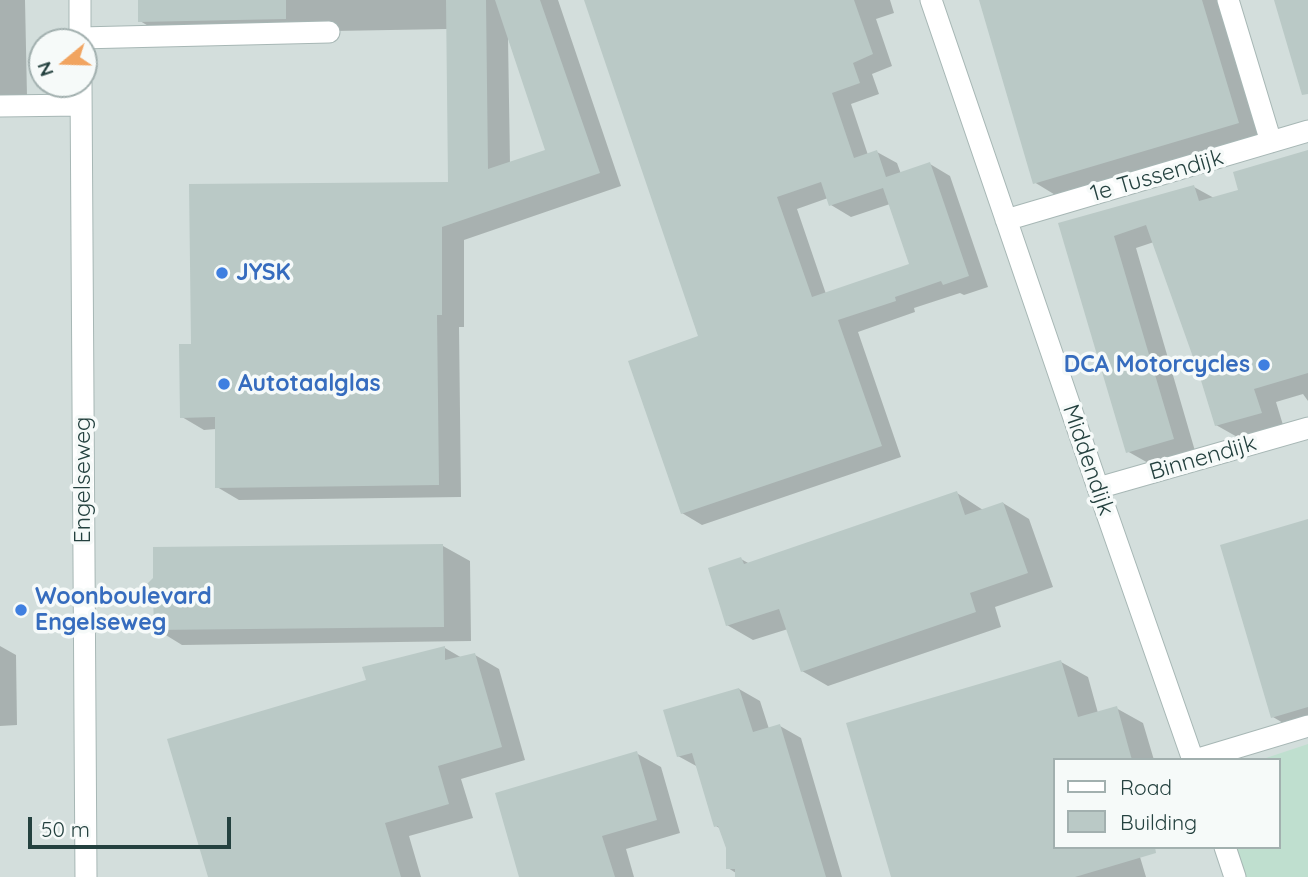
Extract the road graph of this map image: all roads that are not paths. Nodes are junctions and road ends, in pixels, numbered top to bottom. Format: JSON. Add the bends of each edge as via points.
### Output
{"nodes":[{"id":1,"x":80,"y":0,"type":"edge"},
{"id":2,"x":931,"y":0,"type":"edge"},
{"id":3,"x":1228,"y":0,"type":"edge"},
{"id":4,"x":80,"y":28,"type":"edge"},
{"id":5,"x":329,"y":32,"type":"dead end"},
{"id":6,"x":98,"y":39,"type":"edge"},
{"id":7,"x":54,"y":98,"type":"edge"},
{"id":8,"x":81,"y":98,"type":"edge"},
{"id":9,"x":0,"y":106,"type":"edge"},
{"id":10,"x":1308,"y":131,"type":"edge"},
{"id":11,"x":1271,"y":142,"type":"junction"},
{"id":12,"x":1006,"y":220,"type":"junction"},
{"id":13,"x":1308,"y":428,"type":"edge"},
{"id":14,"x":1098,"y":488,"type":"junction"},
{"id":15,"x":1308,"y":726,"type":"edge"},
{"id":16,"x":1193,"y":758,"type":"edge"},
{"id":17,"x":1201,"y":758,"type":"edge"},
{"id":18,"x":1226,"y":849,"type":"edge"},
{"id":19,"x":86,"y":877,"type":"edge"},
{"id":20,"x":1235,"y":877,"type":"edge"}],
"edges":[{"from":1,"to":4,"type":"street"},
{"from":2,"to":12,"type":"street","name":"Middendijk"},
{"from":3,"to":11,"type":"street"},
{"from":5,"to":6,"type":"street"},
{"from":7,"to":9,"type":"street"},
{"from":8,"to":19,"type":"street","name":"Engelseweg"},
{"from":10,"to":11,"type":"street","name":"1e Tussendijk"},
{"from":11,"to":12,"type":"street","name":"1e Tussendijk"},
{"from":12,"to":14,"type":"street","name":"Middendijk"},
{"from":13,"to":14,"type":"street","name":"Binnendijk"},
{"from":14,"to":16,"type":"street","name":"Middendijk"},
{"from":15,"to":17,"type":"street"},
{"from":18,"to":20,"type":"street"}]}
